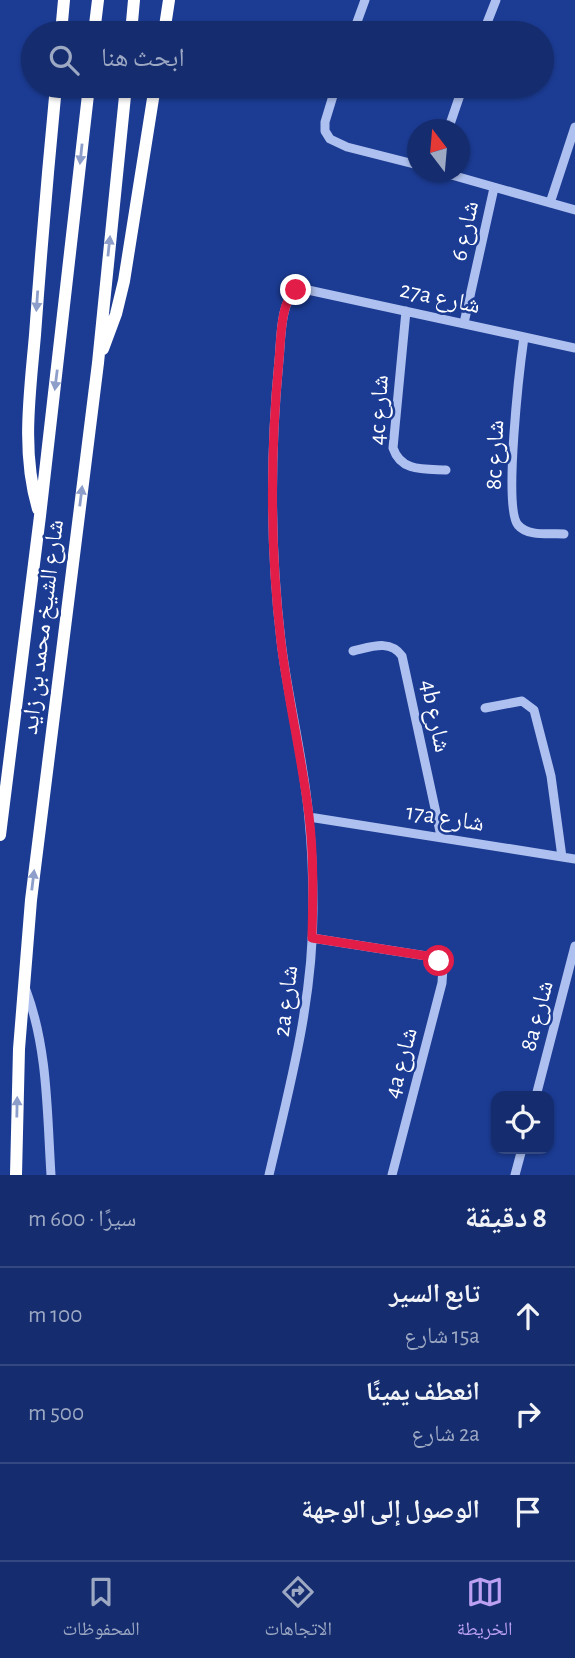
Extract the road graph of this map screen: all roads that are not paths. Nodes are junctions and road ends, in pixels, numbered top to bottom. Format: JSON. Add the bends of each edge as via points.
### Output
{"nodes":[{"id":1,"x":98,"y":0,"type":"edge"},
{"id":2,"x":134,"y":0,"type":"edge"},
{"id":3,"x":365,"y":0,"type":"edge"},
{"id":4,"x":496,"y":0,"type":"edge"},
{"id":5,"x":169,"y":1,"type":"edge"},
{"id":6,"x":64,"y":3,"type":"edge"},
{"id":7,"x":62,"y":21,"type":"edge"},
{"id":8,"x":95,"y":21,"type":"edge"},
{"id":9,"x":132,"y":21,"type":"edge"},
{"id":10,"x":166,"y":21,"type":"edge"},
{"id":11,"x":357,"y":21,"type":"edge"},
{"id":12,"x":487,"y":21,"type":"edge"},
{"id":13,"x":55,"y":98,"type":"edge"},
{"id":14,"x":88,"y":98,"type":"edge"},
{"id":15,"x":124,"y":98,"type":"edge"},
{"id":16,"x":153,"y":98,"type":"edge"},
{"id":17,"x":331,"y":98,"type":"edge"},
{"id":18,"x":459,"y":98,"type":"edge"},
{"id":19,"x":452,"y":119,"type":"edge"},
{"id":20,"x":575,"y":127,"type":"edge"},
{"id":21,"x":407,"y":162,"type":"edge"},
{"id":22,"x":470,"y":181,"type":"edge"},
{"id":23,"x":494,"y":188,"type":"junction"},
{"id":24,"x":550,"y":203,"type":"junction"},
{"id":25,"x":575,"y":210,"type":"edge"},
{"id":26,"x":296,"y":290,"type":"joint"},
{"id":27,"x":406,"y":311,"type":"junction"},
{"id":28,"x":464,"y":323,"type":"junction"},
{"id":29,"x":524,"y":337,"type":"junction"},
{"id":30,"x":575,"y":348,"type":"edge"},
{"id":31,"x":98,"y":363,"type":"junction"},
{"id":32,"x":446,"y":470,"type":"dead end"},
{"id":33,"x":40,"y":516,"type":"junction"},
{"id":34,"x":564,"y":534,"type":"dead end"},
{"id":35,"x":353,"y":651,"type":"dead end"},
{"id":36,"x":485,"y":708,"type":"dead end"},
{"id":37,"x":309,"y":817,"type":"junction"},
{"id":38,"x":0,"y":835,"type":"edge"},
{"id":39,"x":441,"y":836,"type":"junction"},
{"id":40,"x":562,"y":857,"type":"junction"},
{"id":41,"x":575,"y":859,"type":"edge"},
{"id":42,"x":312,"y":938,"type":"junction"},
{"id":43,"x":575,"y":946,"type":"edge"},
{"id":44,"x":570,"y":981,"type":"edge"},
{"id":45,"x":24,"y":983,"type":"junction"},
{"id":46,"x":537,"y":1091,"type":"edge"},
{"id":47,"x":521,"y":1154,"type":"edge"},
{"id":48,"x":16,"y":1175,"type":"edge"},
{"id":49,"x":51,"y":1175,"type":"edge"},
{"id":50,"x":269,"y":1175,"type":"edge"},
{"id":51,"x":392,"y":1175,"type":"edge"},
{"id":52,"x":516,"y":1175,"type":"edge"}],
"edges":[{"from":1,"to":8,"type":"highway"},
{"from":2,"to":9,"type":"highway"},
{"from":3,"to":11,"type":"street"},
{"from":4,"to":12,"type":"street"},
{"from":5,"to":10,"type":"highway"},
{"from":6,"to":7,"type":"highway"},
{"from":13,"to":33,"type":"highway","one_way":true,"via":[[27,431],[29,472]]},
{"from":14,"to":33,"type":"highway","name":"شارع الشيخ محمد بن زايد","one_way":true},
{"from":31,"to":15,"type":"highway","name":"شارع الشيخ محمد بن زايد","one_way":true},
{"from":16,"to":31,"type":"highway","via":[[124,281]]},
{"from":17,"to":21,"type":"street","via":[[324,121],[330,139]]},
{"from":18,"to":19,"type":"street"},
{"from":20,"to":24,"type":"street"},
{"from":22,"to":23,"type":"street"},
{"from":23,"to":24,"type":"street"},
{"from":23,"to":28,"type":"street","name":"شارع 6"},
{"from":24,"to":25,"type":"street"},
{"from":26,"to":27,"type":"street","name":"27a شارع"},
{"from":26,"to":37,"type":"street","name":"2a شارع","via":[[287,299],[281,335],[272,493],[281,641]]},
{"from":27,"to":28,"type":"street","name":"27a شارع"},
{"from":27,"to":32,"type":"street","name":"4c شارع","via":[[393,448],[407,467]]},
{"from":28,"to":29,"type":"street","name":"27a شارع"},
{"from":29,"to":30,"type":"street","name":"27a شارع"},
{"from":29,"to":34,"type":"street","name":"8c شارع","via":[[513,516],[528,532]]},
{"from":45,"to":31,"type":"highway","name":"شارع الشيخ محمد بن زايد","one_way":true},
{"from":33,"to":38,"type":"highway","name":"شارع الشيخ محمد بن زايد"},
{"from":35,"to":39,"type":"street","name":"4b شارع","via":[[385,645],[402,656]]},
{"from":36,"to":40,"type":"street","via":[[516,701],[534,710],[551,776]]},
{"from":37,"to":39,"type":"street","name":"17a شارع"},
{"from":37,"to":42,"type":"street","name":"2a شارع"},
{"from":39,"to":40,"type":"street","name":"17a شارع"},
{"from":40,"to":41,"type":"street","name":"17a شارع"},
{"from":42,"to":50,"type":"street","name":"2a شارع","via":[[297,1060]]},
{"from":42,"to":51,"type":"street","name":"4a شارع","via":[[433,957],[443,967]]},
{"from":43,"to":44,"type":"street","name":"8a شارع"},
{"from":44,"to":46,"type":"street","name":"8a شارع"},
{"from":48,"to":45,"type":"highway","name":"شارع الشيخ محمد بن زايد","one_way":true},
{"from":45,"to":49,"type":"street","via":[[43,1057]]},
{"from":47,"to":52,"type":"street"}]}
